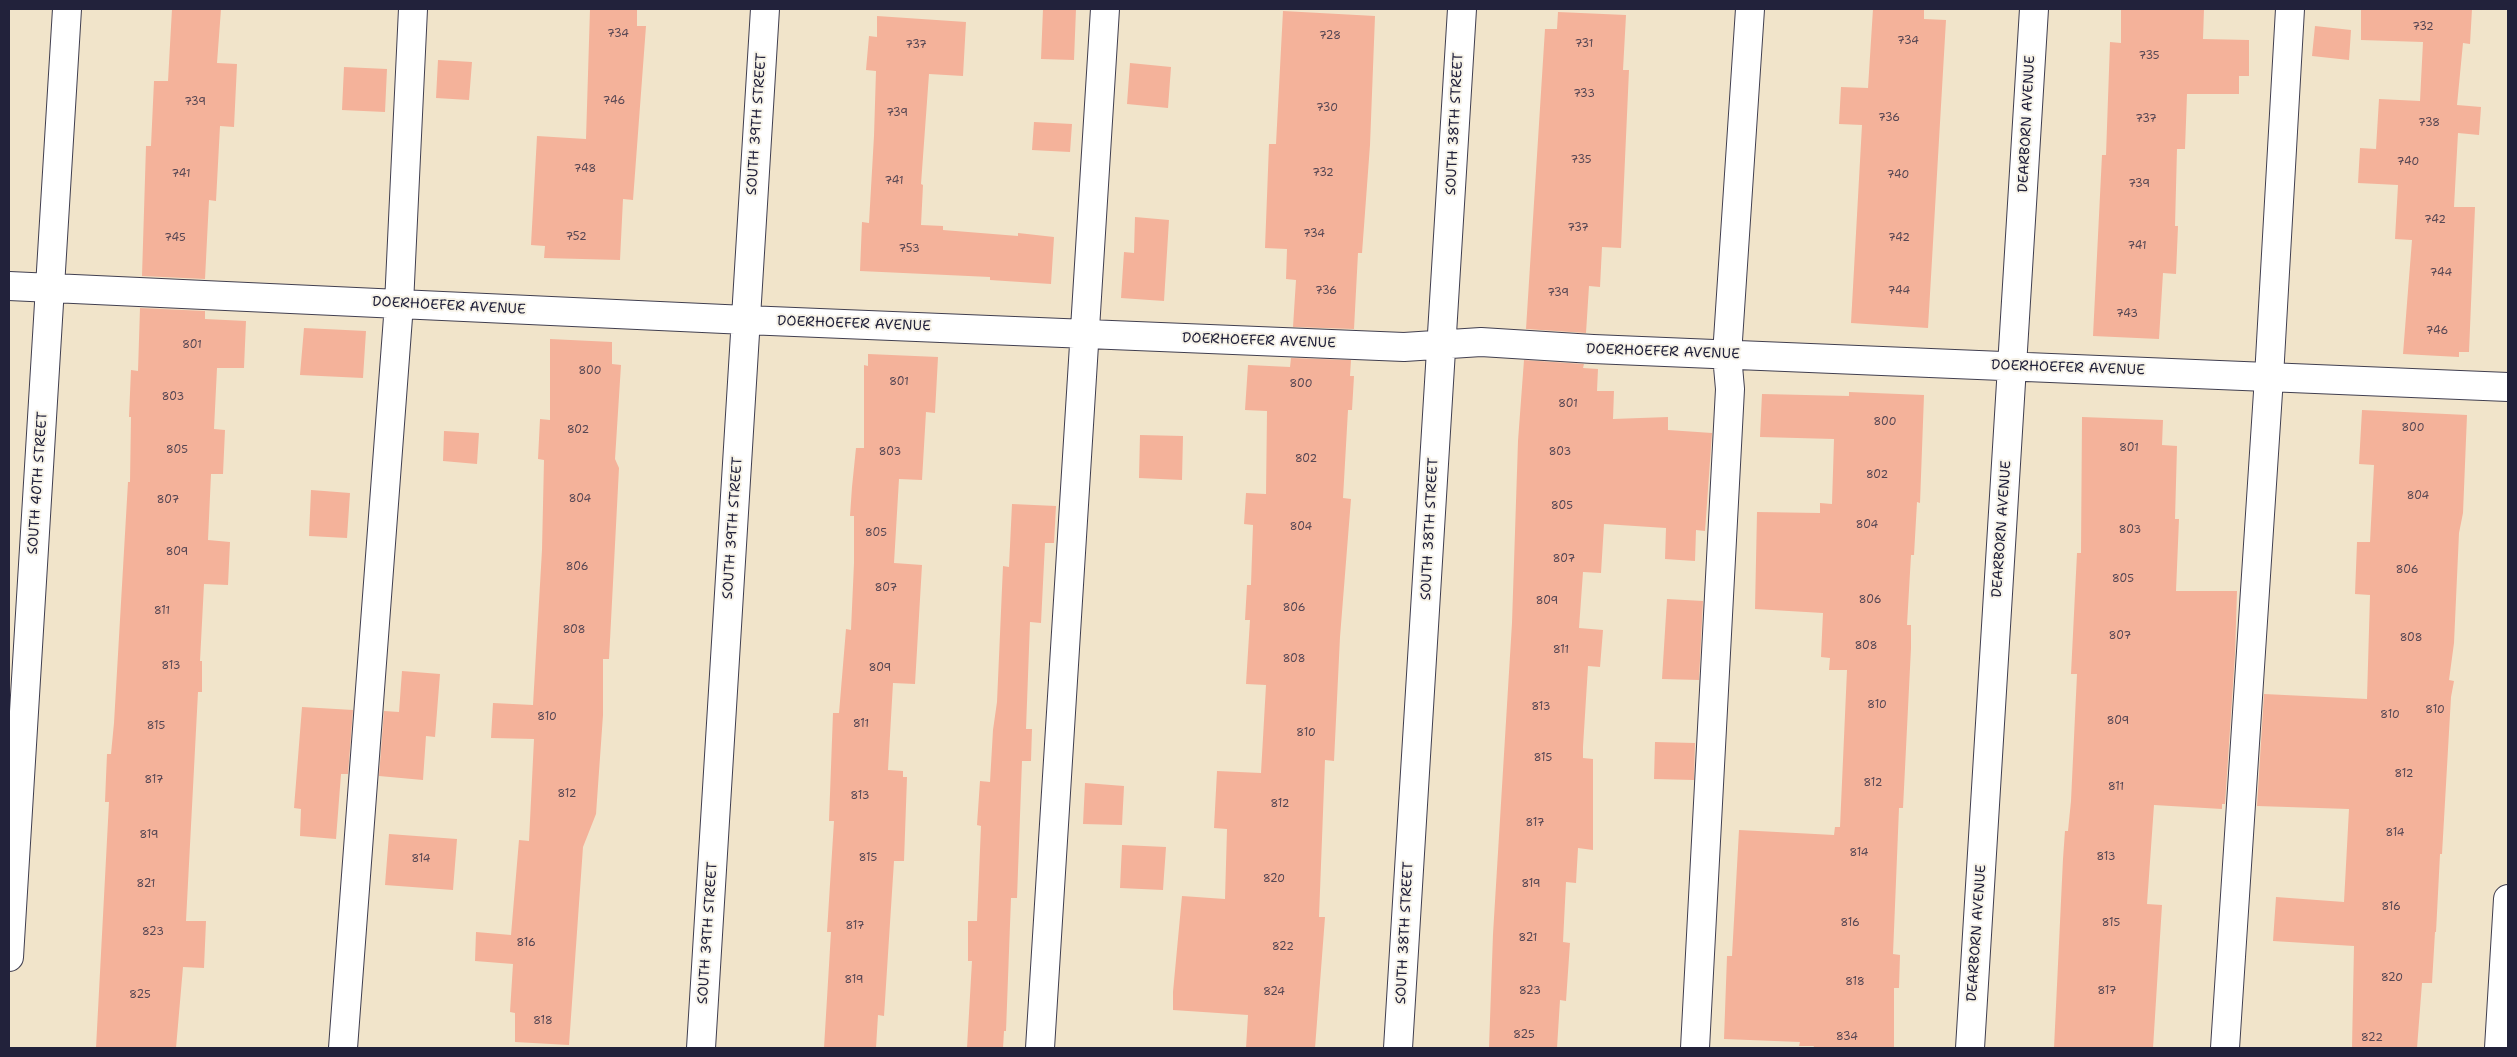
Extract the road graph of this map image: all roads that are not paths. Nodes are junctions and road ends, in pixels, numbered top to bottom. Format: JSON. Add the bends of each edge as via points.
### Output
{"nodes":[{"id":1,"x":67,"y":9,"type":"edge"},
{"id":2,"x":413,"y":9,"type":"edge"},
{"id":3,"x":765,"y":9,"type":"edge"},
{"id":4,"x":1105,"y":9,"type":"edge"},
{"id":5,"x":1462,"y":9,"type":"edge"},
{"id":6,"x":1750,"y":9,"type":"edge"},
{"id":7,"x":2034,"y":9,"type":"edge"},
{"id":8,"x":2290,"y":9,"type":"edge"},
{"id":9,"x":9,"y":286,"type":"edge"},
{"id":10,"x":50,"y":288,"type":"junction"},
{"id":11,"x":399,"y":304,"type":"junction"},
{"id":12,"x":746,"y":320,"type":"junction"},
{"id":13,"x":1083,"y":334,"type":"junction"},
{"id":14,"x":1441,"y":344,"type":"junction"},
{"id":15,"x":1727,"y":355,"type":"junction"},
{"id":16,"x":2012,"y":366,"type":"junction"},
{"id":17,"x":2269,"y":377,"type":"junction"},
{"id":18,"x":2508,"y":387,"type":"edge"},
{"id":19,"x":2508,"y":899,"type":"edge"},
{"id":20,"x":9,"y":957,"type":"edge"},
{"id":21,"x":344,"y":1048,"type":"edge"},
{"id":22,"x":701,"y":1048,"type":"edge"},
{"id":23,"x":1040,"y":1048,"type":"edge"},
{"id":24,"x":1398,"y":1048,"type":"edge"},
{"id":25,"x":1694,"y":1048,"type":"edge"},
{"id":26,"x":1970,"y":1048,"type":"edge"},
{"id":27,"x":2224,"y":1048,"type":"edge"},
{"id":28,"x":2499,"y":1048,"type":"edge"}],
"edges":[{"from":1,"to":10,"type":"street","name":"SOUTH 40TH STREET"},
{"from":2,"to":11,"type":"street"},
{"from":3,"to":12,"type":"street","name":"SOUTH 39TH STREET"},
{"from":4,"to":13,"type":"street"},
{"from":5,"to":14,"type":"street","name":"SOUTH 38TH STREET"},
{"from":6,"to":15,"type":"street"},
{"from":7,"to":16,"type":"street","name":"DEARBORN AVENUE"},
{"from":8,"to":17,"type":"street"},
{"from":9,"to":10,"type":"street","name":"DOERHOEFER AVENUE"},
{"from":10,"to":11,"type":"street","name":"DOERHOEFER AVENUE"},
{"from":10,"to":20,"type":"street","name":"SOUTH 40TH STREET"},
{"from":11,"to":12,"type":"street","name":"DOERHOEFER AVENUE"},
{"from":11,"to":21,"type":"street"},
{"from":12,"to":13,"type":"street","name":"DOERHOEFER AVENUE"},
{"from":12,"to":22,"type":"street","name":"SOUTH 39TH STREET"},
{"from":13,"to":14,"type":"street","name":"DOERHOEFER AVENUE","via":[[1404,347]]},
{"from":13,"to":23,"type":"street"},
{"from":14,"to":15,"type":"street","name":"DOERHOEFER AVENUE","via":[[1481,342]]},
{"from":14,"to":24,"type":"street","name":"SOUTH 38TH STREET"},
{"from":15,"to":16,"type":"street","name":"DOERHOEFER AVENUE"},
{"from":15,"to":25,"type":"street","via":[[1730,389]]},
{"from":16,"to":17,"type":"street","name":"DOERHOEFER AVENUE"},
{"from":16,"to":26,"type":"street","name":"DEARBORN AVENUE"},
{"from":17,"to":18,"type":"street","name":"DOERHOEFER AVENUE"},
{"from":17,"to":27,"type":"street"},
{"from":19,"to":28,"type":"street"}]}
